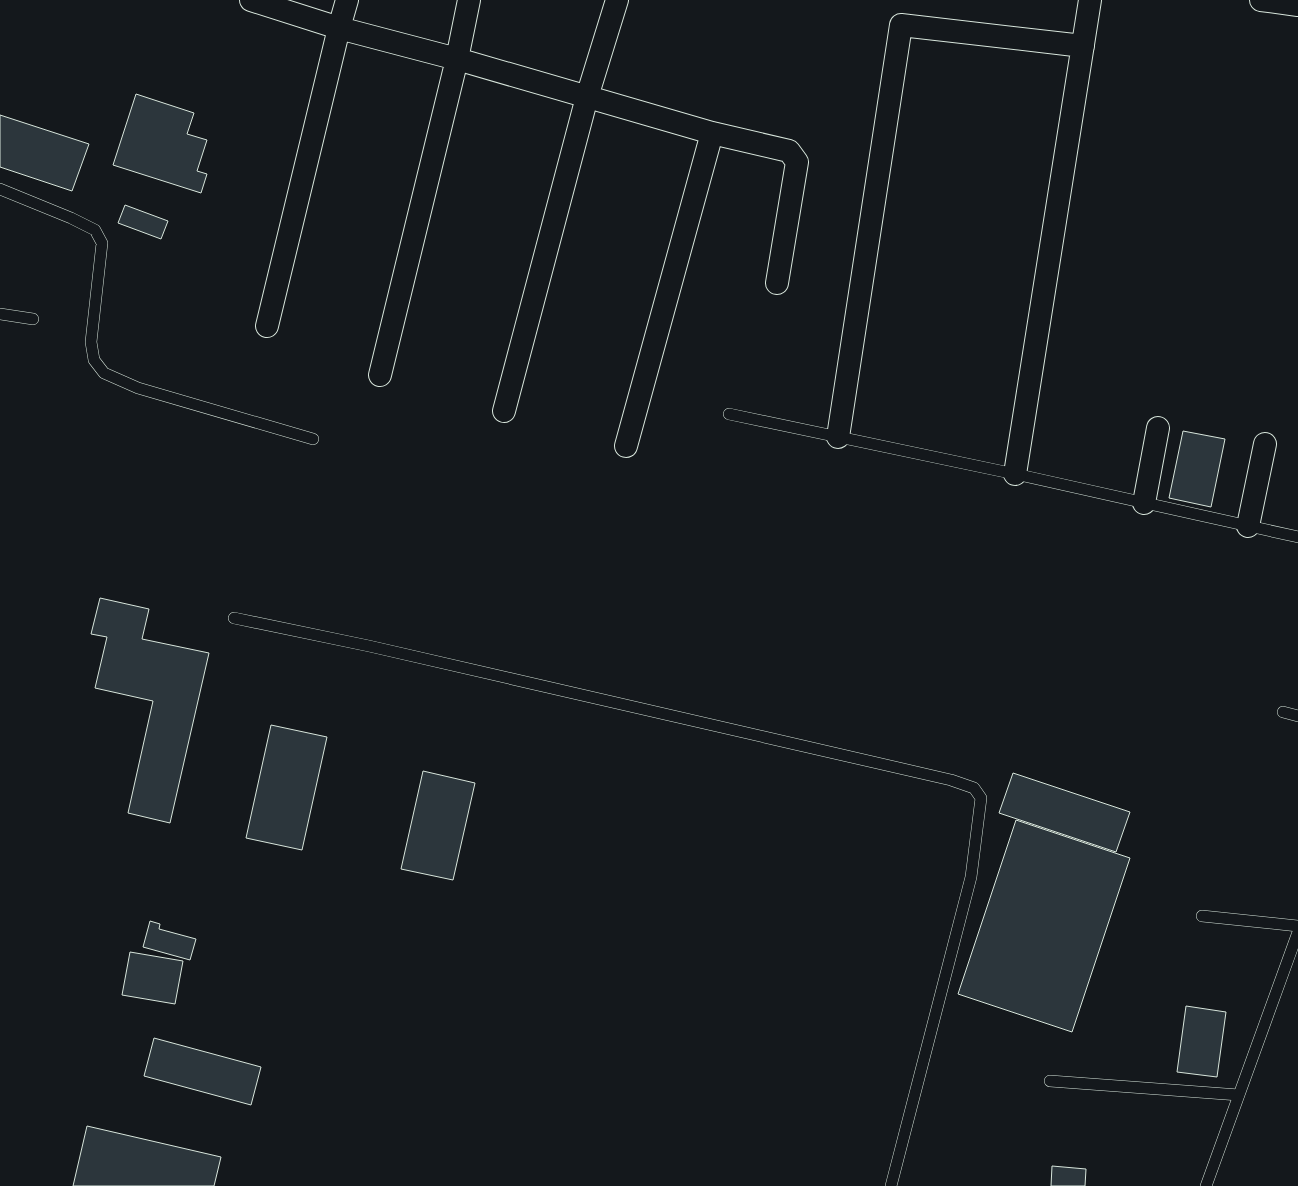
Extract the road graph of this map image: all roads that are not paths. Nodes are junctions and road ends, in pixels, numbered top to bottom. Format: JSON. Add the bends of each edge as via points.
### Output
{"nodes":[{"id":1,"x":251,"y":0,"type":"edge"},
{"id":2,"x":347,"y":0,"type":"edge"},
{"id":3,"x":469,"y":0,"type":"edge"},
{"id":4,"x":617,"y":0,"type":"edge"},
{"id":5,"x":1090,"y":0,"type":"edge"},
{"id":6,"x":1261,"y":0,"type":"edge"},
{"id":7,"x":1298,"y":5,"type":"edge"},
{"id":8,"x":339,"y":28,"type":"junction"},
{"id":9,"x":1083,"y":46,"type":"junction"},
{"id":10,"x":457,"y":59,"type":"junction"},
{"id":11,"x":587,"y":97,"type":"junction"},
{"id":12,"x":712,"y":133,"type":"junction"},
{"id":13,"x":0,"y":188,"type":"edge"},
{"id":14,"x":777,"y":282,"type":"dead end"},
{"id":15,"x":0,"y":314,"type":"edge"},
{"id":16,"x":33,"y":319,"type":"dead end"},
{"id":17,"x":267,"y":326,"type":"dead end"},
{"id":18,"x":380,"y":375,"type":"dead end"},
{"id":19,"x":504,"y":411,"type":"dead end"},
{"id":20,"x":729,"y":414,"type":"dead end"},
{"id":21,"x":1158,"y":428,"type":"dead end"},
{"id":22,"x":838,"y":437,"type":"junction"},
{"id":23,"x":313,"y":439,"type":"dead end"},
{"id":24,"x":1265,"y":444,"type":"dead end"},
{"id":25,"x":626,"y":446,"type":"dead end"},
{"id":26,"x":1015,"y":474,"type":"junction"},
{"id":27,"x":1144,"y":503,"type":"junction"},
{"id":28,"x":1248,"y":526,"type":"junction"},
{"id":29,"x":1298,"y":537,"type":"edge"},
{"id":30,"x":234,"y":618,"type":"dead end"},
{"id":31,"x":1283,"y":712,"type":"dead end"},
{"id":32,"x":1298,"y":716,"type":"edge"},
{"id":33,"x":1202,"y":916,"type":"dead end"},
{"id":34,"x":1298,"y":926,"type":"edge"},
{"id":35,"x":1298,"y":932,"type":"edge"},
{"id":36,"x":1050,"y":1080,"type":"dead end"},
{"id":37,"x":1239,"y":1095,"type":"junction"},
{"id":38,"x":891,"y":1186,"type":"edge"},
{"id":39,"x":1206,"y":1186,"type":"edge"}],
"edges":[{"from":1,"to":8,"type":"street"},
{"from":2,"to":8,"type":"street"},
{"from":3,"to":10,"type":"street"},
{"from":4,"to":11,"type":"street"},
{"from":5,"to":9,"type":"street"},
{"from":6,"to":7,"type":"street"},
{"from":8,"to":10,"type":"street"},
{"from":8,"to":17,"type":"street"},
{"from":9,"to":22,"type":"street","via":[[901,25]]},
{"from":9,"to":26,"type":"street"},
{"from":10,"to":11,"type":"street"},
{"from":10,"to":18,"type":"street"},
{"from":11,"to":12,"type":"street"},
{"from":11,"to":19,"type":"street"},
{"from":12,"to":14,"type":"street","via":[[789,151],[797,162]]},
{"from":12,"to":25,"type":"street"},
{"from":13,"to":23,"type":"lane","via":[[95,230],[102,243],[91,342],[94,360],[104,373],[138,388]]},
{"from":15,"to":16,"type":"lane"},
{"from":20,"to":22,"type":"lane"},
{"from":21,"to":27,"type":"street"},
{"from":22,"to":26,"type":"lane"},
{"from":24,"to":28,"type":"street"},
{"from":26,"to":27,"type":"lane"},
{"from":27,"to":28,"type":"lane"},
{"from":28,"to":29,"type":"lane"},
{"from":30,"to":38,"type":"lane","via":[[369,646],[928,774],[974,788],[981,798],[971,877]]},
{"from":31,"to":32,"type":"lane"},
{"from":33,"to":34,"type":"lane"},
{"from":35,"to":37,"type":"lane"},
{"from":36,"to":37,"type":"lane"},
{"from":37,"to":39,"type":"lane"}]}
